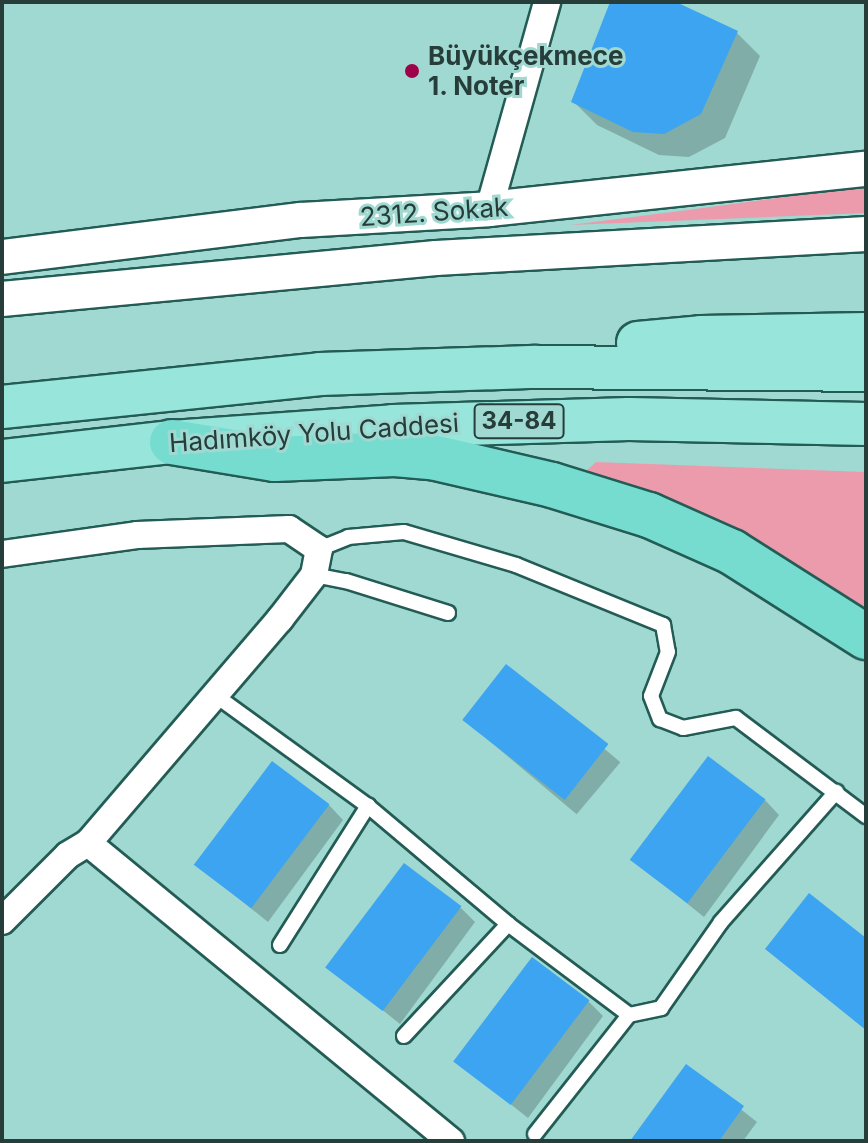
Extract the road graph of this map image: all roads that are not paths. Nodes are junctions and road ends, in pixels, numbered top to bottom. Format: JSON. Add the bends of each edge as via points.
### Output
{"nodes":[{"id":1,"x":547,"y":2,"type":"edge"},
{"id":2,"x":866,"y":169,"type":"edge"},
{"id":3,"x":489,"y":209,"type":"junction"},
{"id":4,"x":866,"y":234,"type":"edge"},
{"id":5,"x":2,"y":257,"type":"edge"},
{"id":6,"x":2,"y":299,"type":"edge"},
{"id":7,"x":866,"y":334,"type":"edge"},
{"id":8,"x":536,"y":367,"type":"junction"},
{"id":9,"x":866,"y":370,"type":"edge"},
{"id":10,"x":2,"y":407,"type":"edge"},
{"id":11,"x":866,"y":424,"type":"edge"},
{"id":12,"x":172,"y":442,"type":"junction"},
{"id":13,"x":2,"y":461,"type":"edge"},
{"id":14,"x":319,"y":549,"type":"junction"},
{"id":15,"x":2,"y":554,"type":"edge"},
{"id":16,"x":314,"y":575,"type":"junction"},
{"id":17,"x":448,"y":613,"type":"dead end"},
{"id":18,"x":866,"y":637,"type":"edge"},
{"id":19,"x":215,"y":695,"type":"junction"},
{"id":20,"x":836,"y":792,"type":"junction"},
{"id":21,"x":368,"y":806,"type":"junction"},
{"id":22,"x":866,"y":816,"type":"edge"},
{"id":23,"x":88,"y":843,"type":"junction"},
{"id":24,"x":2,"y":921,"type":"edge"},
{"id":25,"x":508,"y":924,"type":"junction"},
{"id":26,"x":280,"y":945,"type":"dead end"},
{"id":27,"x":629,"y":1015,"type":"junction"},
{"id":28,"x":404,"y":1036,"type":"dead end"},
{"id":29,"x":535,"y":1134,"type":"dead end"},
{"id":30,"x":451,"y":1141,"type":"edge"}],
"edges":[{"from":1,"to":3,"type":"street"},
{"from":2,"to":3,"type":"street","name":"2312. Sokak"},
{"from":3,"to":5,"type":"street","name":"2312. Sokak","via":[[301,220]]},
{"from":4,"to":6,"type":"street","name":"2312. Sokak","via":[[436,258]]},
{"from":7,"to":8,"type":"main road","via":[[632,343]]},
{"from":8,"to":9,"type":"main road","name":"Hadımköy Yolu Caddesi","number":"34-84"},
{"from":8,"to":10,"type":"main road","name":"Hadımköy Yolu Caddesi","number":"34-84","via":[[320,374]]},
{"from":11,"to":12,"type":"main road","name":"Hadımköy Yolu Caddesi","number":"34-84","via":[[511,421]]},
{"from":12,"to":13,"type":"main road","name":"Hadımköy Yolu Caddesi","number":"34-84"},
{"from":12,"to":18,"type":"highway","via":[[275,459],[432,457],[552,485],[649,515],[732,552]]},
{"from":14,"to":15,"type":"street","via":[[289,529],[137,535]]},
{"from":14,"to":16,"type":"street"},
{"from":14,"to":20,"type":"lane","via":[[348,537],[404,532],[516,565],[663,625],[668,652],[651,696],[660,719],[683,728],[736,718]]},
{"from":16,"to":17,"type":"lane"},
{"from":16,"to":19,"type":"street"},
{"from":19,"to":21,"type":"lane"},
{"from":19,"to":23,"type":"street"},
{"from":20,"to":22,"type":"lane"},
{"from":20,"to":27,"type":"lane","via":[[721,922],[661,1008]]},
{"from":21,"to":25,"type":"lane"},
{"from":21,"to":26,"type":"lane"},
{"from":23,"to":24,"type":"street","via":[[68,855]]},
{"from":23,"to":30,"type":"street"},
{"from":25,"to":27,"type":"lane"},
{"from":25,"to":28,"type":"lane"},
{"from":27,"to":29,"type":"lane"}]}
